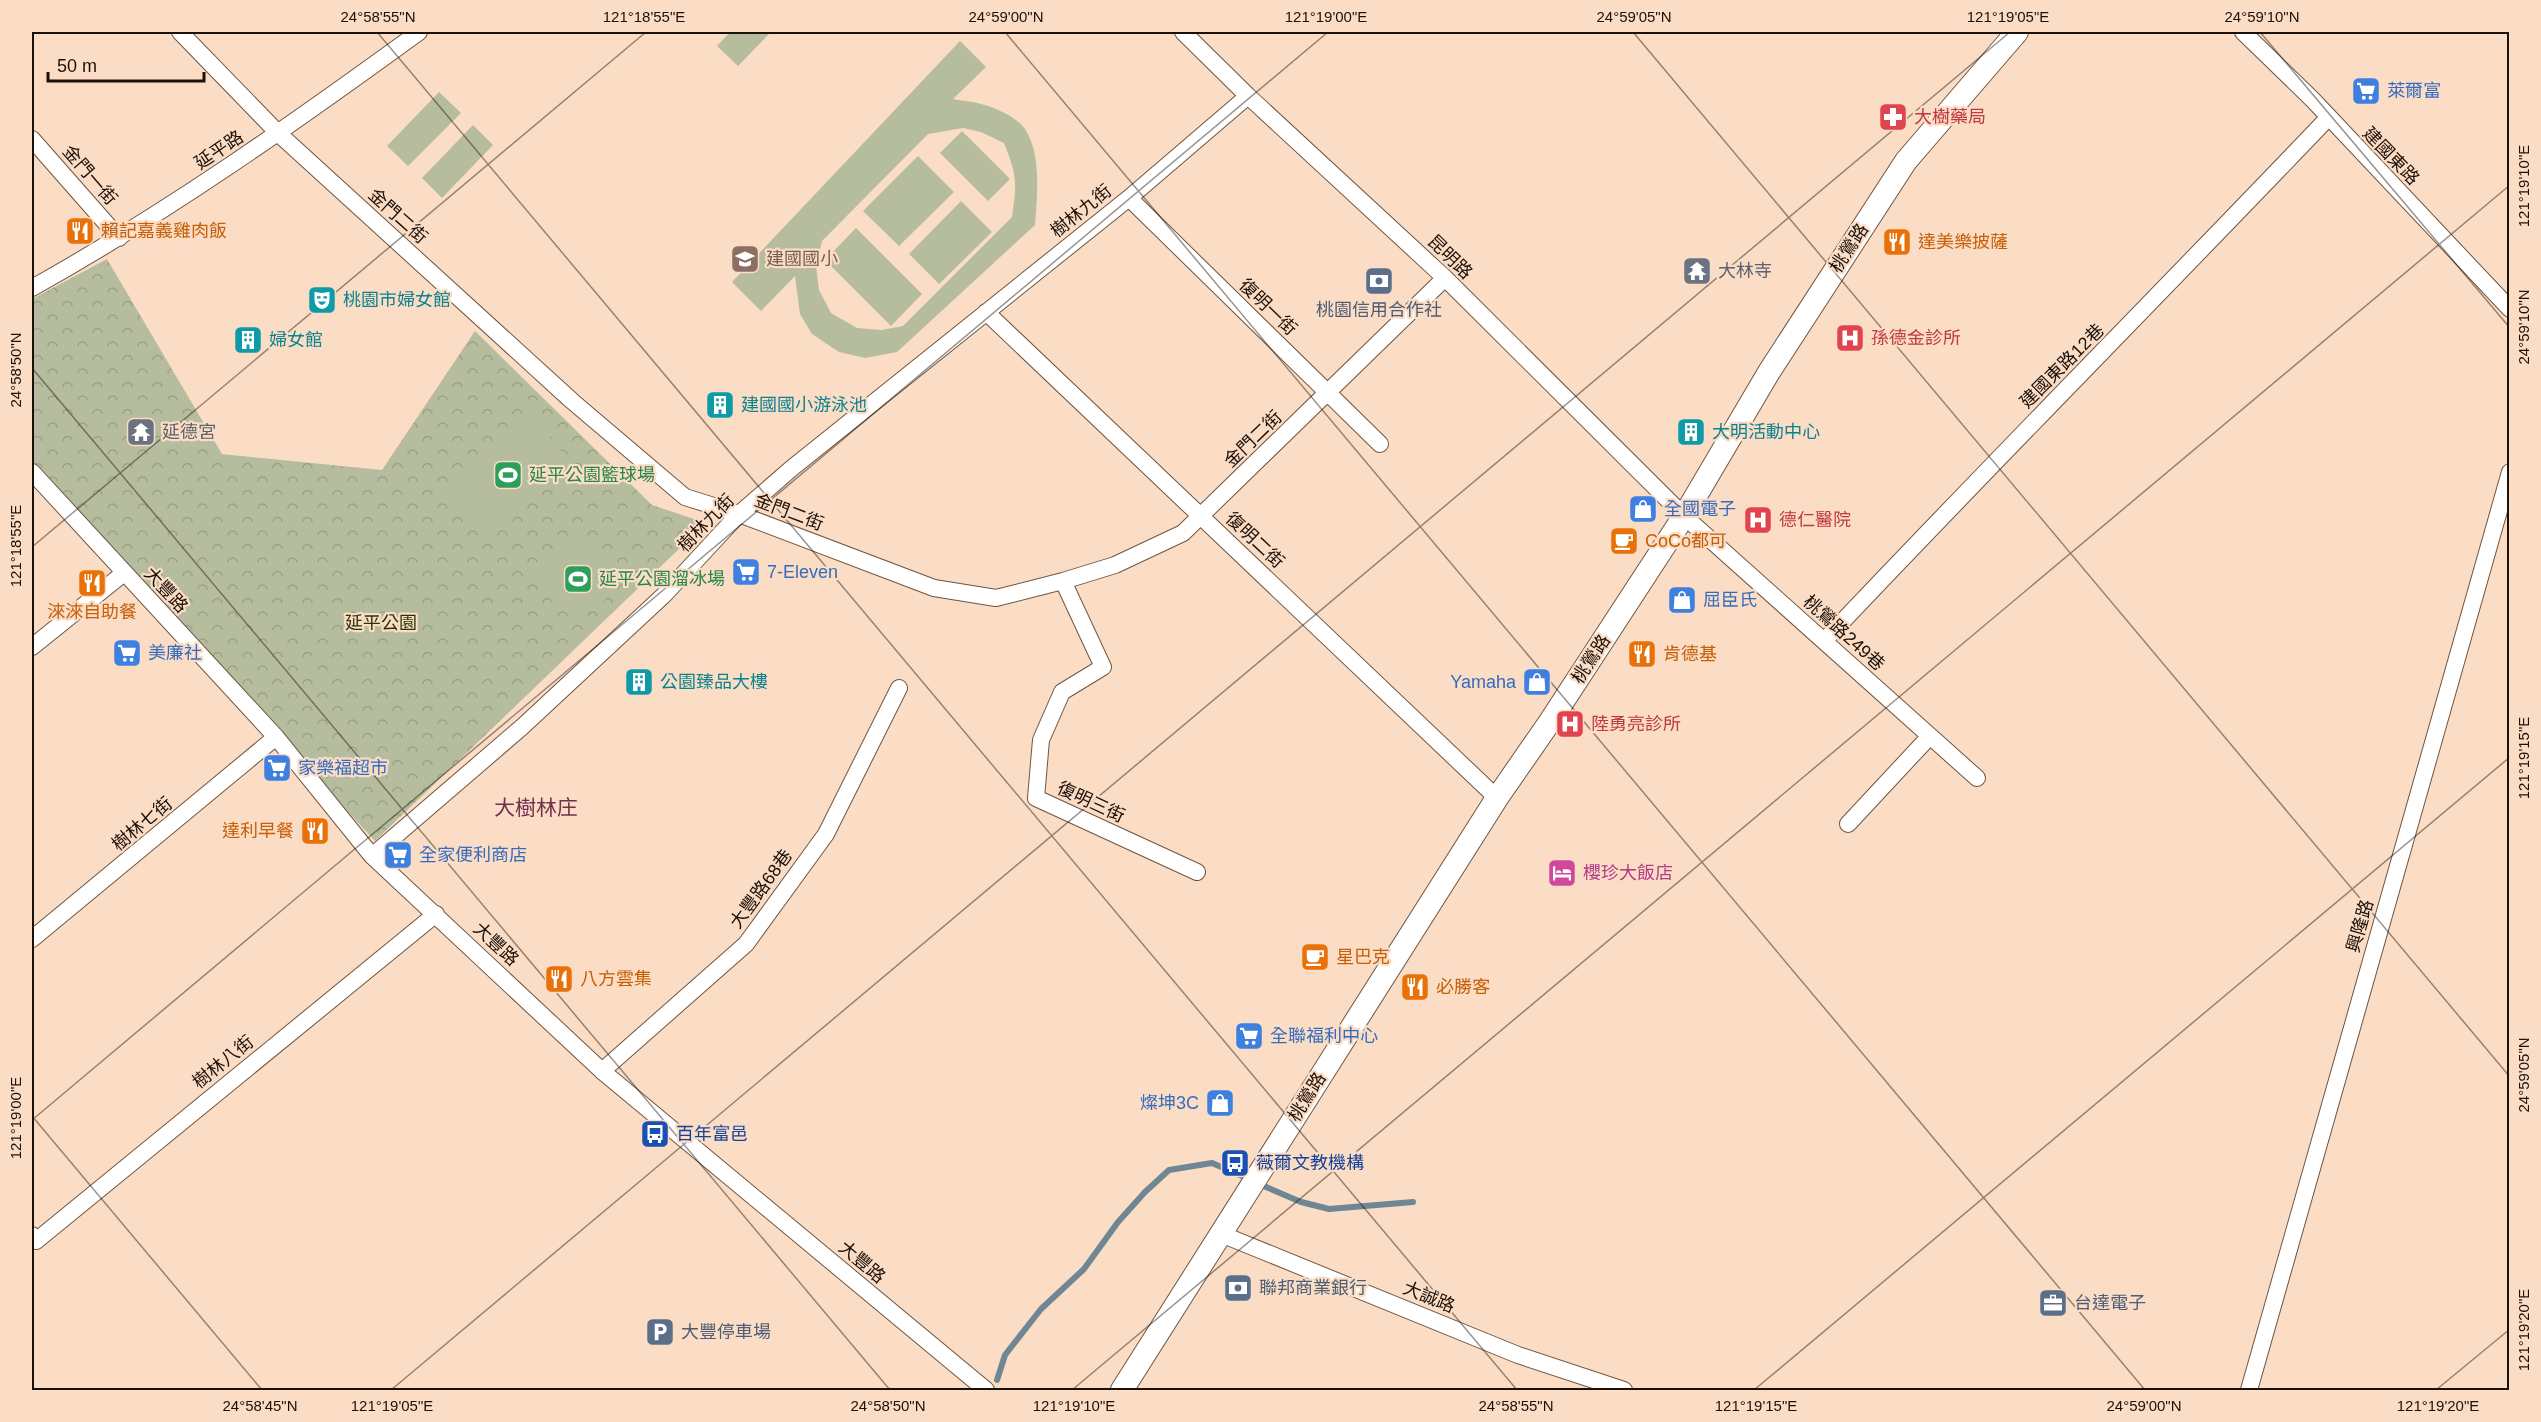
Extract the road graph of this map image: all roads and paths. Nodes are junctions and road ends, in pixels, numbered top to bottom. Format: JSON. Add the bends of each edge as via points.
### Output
{"nodes":[{"id":1,"x":180,"y":32,"type":"edge"},
{"id":2,"x":419,"y":32,"type":"edge"},
{"id":3,"x":1183,"y":32,"type":"edge"},
{"id":4,"x":2017,"y":32,"type":"edge"},
{"id":5,"x":2243,"y":32,"type":"edge"},
{"id":6,"x":1248,"y":96,"type":"junction"},
{"id":7,"x":2328,"y":118,"type":"junction"},
{"id":8,"x":279,"y":134,"type":"junction"},
{"id":9,"x":32,"y":139,"type":"edge"},
{"id":10,"x":1129,"y":198,"type":"junction"},
{"id":11,"x":119,"y":238,"type":"junction"},
{"id":12,"x":1445,"y":278,"type":"junction"},
{"id":13,"x":32,"y":288,"type":"edge"},
{"id":14,"x":2510,"y":309,"type":"edge"},
{"id":15,"x":986,"y":312,"type":"junction"},
{"id":16,"x":1329,"y":392,"type":"junction"},
{"id":17,"x":1380,"y":444,"type":"dead end"},
{"id":18,"x":32,"y":472,"type":"edge"},
{"id":19,"x":2510,"y":472,"type":"edge"},
{"id":20,"x":739,"y":514,"type":"junction"},
{"id":21,"x":1201,"y":516,"type":"junction"},
{"id":22,"x":1684,"y":516,"type":"junction"},
{"id":23,"x":124,"y":573,"type":"junction"},
{"id":24,"x":1063,"y":581,"type":"junction"},
{"id":25,"x":1824,"y":641,"type":"junction"},
{"id":26,"x":32,"y":646,"type":"edge"},
{"id":27,"x":899,"y":688,"type":"dead end"},
{"id":28,"x":1930,"y":736,"type":"junction"},
{"id":29,"x":276,"y":737,"type":"junction"},
{"id":30,"x":1977,"y":778,"type":"dead end"},
{"id":31,"x":1497,"y":798,"type":"junction"},
{"id":32,"x":1848,"y":824,"type":"dead end"},
{"id":33,"x":372,"y":856,"type":"junction"},
{"id":34,"x":1197,"y":872,"type":"dead end"},
{"id":35,"x":436,"y":914,"type":"junction"},
{"id":36,"x":32,"y":939,"type":"edge"},
{"id":37,"x":602,"y":1071,"type":"junction"},
{"id":38,"x":1221,"y":1234,"type":"junction"},
{"id":39,"x":34,"y":1238,"type":"edge"},
{"id":40,"x":986,"y":1390,"type":"edge"},
{"id":41,"x":1122,"y":1390,"type":"edge"},
{"id":42,"x":1624,"y":1390,"type":"edge"},
{"id":43,"x":2249,"y":1390,"type":"edge"}],
"edges":[{"from":1,"to":8,"type":"street","name":"金門二街"},
{"from":2,"to":8,"type":"street","name":"延平路"},
{"from":3,"to":6,"type":"street","name":"昆明路"},
{"from":4,"to":22,"type":"main road","name":"桃鶯路","via":[[1906,161],[1769,372]]},
{"from":5,"to":7,"type":"street","name":"建國東路"},
{"from":6,"to":10,"type":"street","name":"樹林九街"},
{"from":6,"to":12,"type":"street","name":"昆明路"},
{"from":7,"to":14,"type":"street","name":"建國東路"},
{"from":7,"to":25,"type":"street","name":"建國東路12巷"},
{"from":8,"to":11,"type":"street","name":"延平路"},
{"from":8,"to":20,"type":"street","name":"金門二街","via":[[572,401],[685,497]]},
{"from":9,"to":11,"type":"street","name":"金門一街"},
{"from":10,"to":15,"type":"street","name":"樹林九街"},
{"from":10,"to":16,"type":"street","name":"復明一街"},
{"from":11,"to":13,"type":"street","name":"延平路"},
{"from":12,"to":16,"type":"street","name":"金門二街"},
{"from":12,"to":22,"type":"street","name":"昆明路"},
{"from":15,"to":20,"type":"street","name":"樹林九街"},
{"from":15,"to":21,"type":"street","name":"復明二街"},
{"from":16,"to":17,"type":"street","name":"復明一街"},
{"from":16,"to":21,"type":"street","name":"金門二街"},
{"from":18,"to":23,"type":"street","name":"大豐路"},
{"from":19,"to":43,"type":"street","name":"興隆路"},
{"from":20,"to":24,"type":"street","name":"金門二街","via":[[934,588],[996,598]]},
{"from":20,"to":33,"type":"street","name":"樹林九街","via":[[664,595],[522,727]]},
{"from":21,"to":24,"type":"street","name":"金門二街","via":[[1184,533],[1114,565]]},
{"from":21,"to":31,"type":"street","name":"復明二街"},
{"from":22,"to":25,"type":"street","name":"桃鶯路249巷"},
{"from":22,"to":31,"type":"main road","name":"桃鶯路"},
{"from":23,"to":26,"type":"street"},
{"from":23,"to":29,"type":"street","name":"大豐路"},
{"from":24,"to":34,"type":"street","name":"復明三街","via":[[1103,667],[1062,692],[1041,740],[1036,798]]},
{"from":25,"to":28,"type":"street","name":"桃鶯路249巷"},
{"from":27,"to":37,"type":"street","name":"大豐路68巷","via":[[826,834],[746,944]]},
{"from":28,"to":30,"type":"street","name":"桃鶯路249巷"},
{"from":28,"to":32,"type":"street"},
{"from":29,"to":33,"type":"street","name":"大豐路"},
{"from":29,"to":36,"type":"street","name":"樹林七街"},
{"from":31,"to":38,"type":"main road","name":"桃鶯路"},
{"from":33,"to":35,"type":"street","name":"大豐路"},
{"from":35,"to":37,"type":"street","name":"大豐路"},
{"from":35,"to":39,"type":"street","name":"樹林八街"},
{"from":37,"to":40,"type":"street","name":"大豐路"},
{"from":38,"to":41,"type":"main road","name":"桃鶯路"},
{"from":38,"to":42,"type":"street","name":"大誠路","via":[[1518,1354]]}]}
